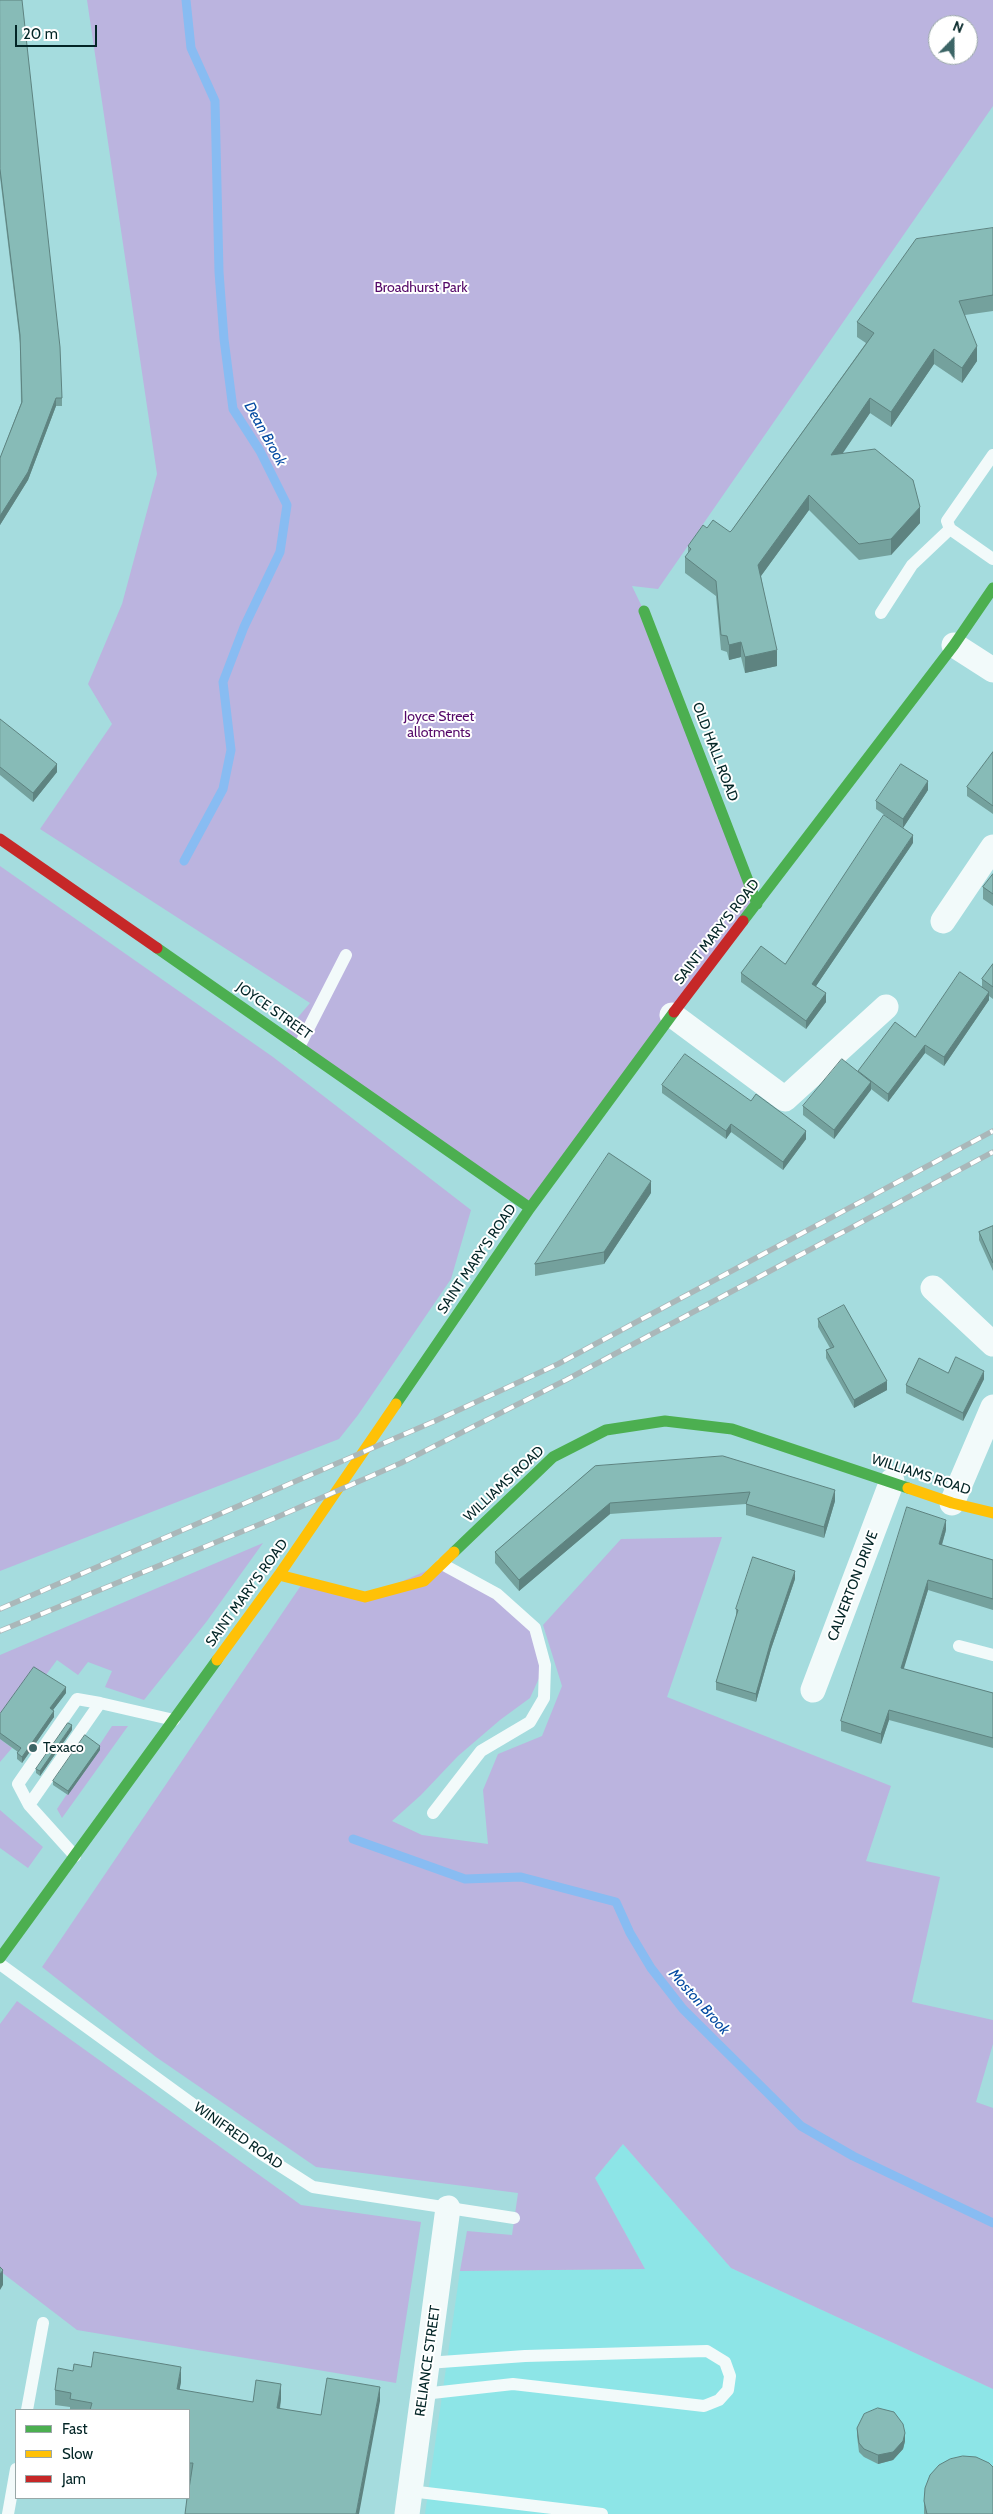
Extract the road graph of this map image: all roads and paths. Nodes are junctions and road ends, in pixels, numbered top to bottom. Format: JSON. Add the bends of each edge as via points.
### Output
{"nodes":[{"id":1,"x":993,"y":454,"type":"edge"},
{"id":2,"x":950,"y":529,"type":"junction"},
{"id":3,"x":993,"y":559,"type":"edge"},
{"id":4,"x":993,"y":588,"type":"edge"},
{"id":5,"x":644,"y":611,"type":"dead end"},
{"id":6,"x":881,"y":613,"type":"dead end"},
{"id":7,"x":954,"y":644,"type":"junction"},
{"id":8,"x":993,"y":670,"type":"edge"},
{"id":9,"x":0,"y":839,"type":"edge"},
{"id":10,"x":993,"y":847,"type":"edge"},
{"id":11,"x":757,"y":904,"type":"junction"},
{"id":12,"x":944,"y":922,"type":"dead end"},
{"id":13,"x":346,"y":955,"type":"dead end"},
{"id":14,"x":886,"y":1008,"type":"dead end"},
{"id":15,"x":672,"y":1015,"type":"junction"},
{"id":16,"x":299,"y":1047,"type":"junction"},
{"id":17,"x":530,"y":1208,"type":"junction"},
{"id":18,"x":933,"y":1288,"type":"dead end"},
{"id":19,"x":993,"y":1344,"type":"edge"},
{"id":20,"x":993,"y":1407,"type":"edge"},
{"id":21,"x":892,"y":1482,"type":"junction"},
{"id":22,"x":952,"y":1503,"type":"junction"},
{"id":23,"x":993,"y":1513,"type":"edge"},
{"id":24,"x":442,"y":1564,"type":"junction"},
{"id":25,"x":279,"y":1575,"type":"junction"},
{"id":26,"x":959,"y":1646,"type":"dead end"},
{"id":27,"x":993,"y":1655,"type":"edge"},
{"id":28,"x":813,"y":1690,"type":"dead end"},
{"id":29,"x":100,"y":1702,"type":"junction"},
{"id":30,"x":174,"y":1720,"type":"junction"},
{"id":31,"x":29,"y":1805,"type":"junction"},
{"id":32,"x":433,"y":1813,"type":"dead end"},
{"id":33,"x":74,"y":1856,"type":"junction"},
{"id":34,"x":0,"y":1958,"type":"edge"},
{"id":35,"x":0,"y":1964,"type":"edge"},
{"id":36,"x":448,"y":2208,"type":"junction"},
{"id":37,"x":514,"y":2218,"type":"dead end"},
{"id":38,"x":43,"y":2323,"type":"dead end"},
{"id":39,"x":428,"y":2364,"type":"junction"},
{"id":40,"x":423,"y":2394,"type":"junction"},
{"id":41,"x":27,"y":2409,"type":"edge"},
{"id":42,"x":15,"y":2475,"type":"edge"},
{"id":43,"x":409,"y":2503,"type":"edge"},
{"id":44,"x":8,"y":2514,"type":"edge"},
{"id":45,"x":602,"y":2514,"type":"edge"}],
"edges":[{"from":1,"to":2,"type":"lane","via":[[947,521]]},
{"from":2,"to":3,"type":"lane"},
{"from":2,"to":6,"type":"lane","via":[[912,565]]},
{"from":4,"to":7,"type":"street","name":"SAINT MARY'S ROAD"},
{"from":5,"to":11,"type":"street","name":"OLD HALL ROAD"},
{"from":7,"to":8,"type":"street"},
{"from":7,"to":11,"type":"street","name":"SAINT MARY'S ROAD"},
{"from":9,"to":16,"type":"street","name":"JOYCE STREET"},
{"from":10,"to":12,"type":"street"},
{"from":11,"to":15,"type":"street","name":"SAINT MARY'S ROAD"},
{"from":13,"to":16,"type":"lane"},
{"from":14,"to":15,"type":"street","via":[[786,1098]]},
{"from":15,"to":17,"type":"street","name":"SAINT MARY'S ROAD"},
{"from":16,"to":17,"type":"street","name":"JOYCE STREET"},
{"from":17,"to":25,"type":"street","name":"SAINT MARY'S ROAD"},
{"from":18,"to":19,"type":"street"},
{"from":20,"to":22,"type":"street"},
{"from":21,"to":22,"type":"street","name":"WILLIAMS ROAD"},
{"from":21,"to":24,"type":"street","name":"WILLIAMS ROAD","via":[[732,1429],[666,1420],[606,1430],[553,1456]]},
{"from":21,"to":28,"type":"street","name":"CALVERTON DRIVE"},
{"from":22,"to":23,"type":"street","name":"WILLIAMS ROAD"},
{"from":24,"to":25,"type":"street","name":"WILLIAMS ROAD","via":[[424,1581],[366,1597]]},
{"from":24,"to":32,"type":"lane","via":[[497,1594],[535,1628],[545,1665],[544,1698],[530,1722],[481,1751]]},
{"from":25,"to":30,"type":"street","name":"SAINT MARY'S ROAD"},
{"from":26,"to":27,"type":"lane"},
{"from":29,"to":30,"type":"lane"},
{"from":29,"to":31,"type":"lane"},
{"from":29,"to":31,"type":"lane","via":[[76,1699],[18,1784]]},
{"from":30,"to":33,"type":"street","name":"SAINT MARY'S ROAD"},
{"from":31,"to":33,"type":"lane"},
{"from":33,"to":34,"type":"street","name":"SAINT MARY'S ROAD"},
{"from":35,"to":36,"type":"lane","name":"WINIFRED ROAD","via":[[260,2153],[313,2187]]},
{"from":36,"to":37,"type":"lane","name":"WINIFRED ROAD"},
{"from":36,"to":39,"type":"street","name":"RELIANCE STREET"},
{"from":38,"to":41,"type":"lane"},
{"from":39,"to":40,"type":"street","name":"RELIANCE STREET"},
{"from":39,"to":40,"type":"lane","via":[[525,2356],[707,2351],[724,2362],[730,2376],[728,2390],[719,2400],[704,2406],[513,2384]]},
{"from":40,"to":43,"type":"street","name":"RELIANCE STREET"},
{"from":42,"to":44,"type":"lane"},
{"from":43,"to":45,"type":"lane"}]}
